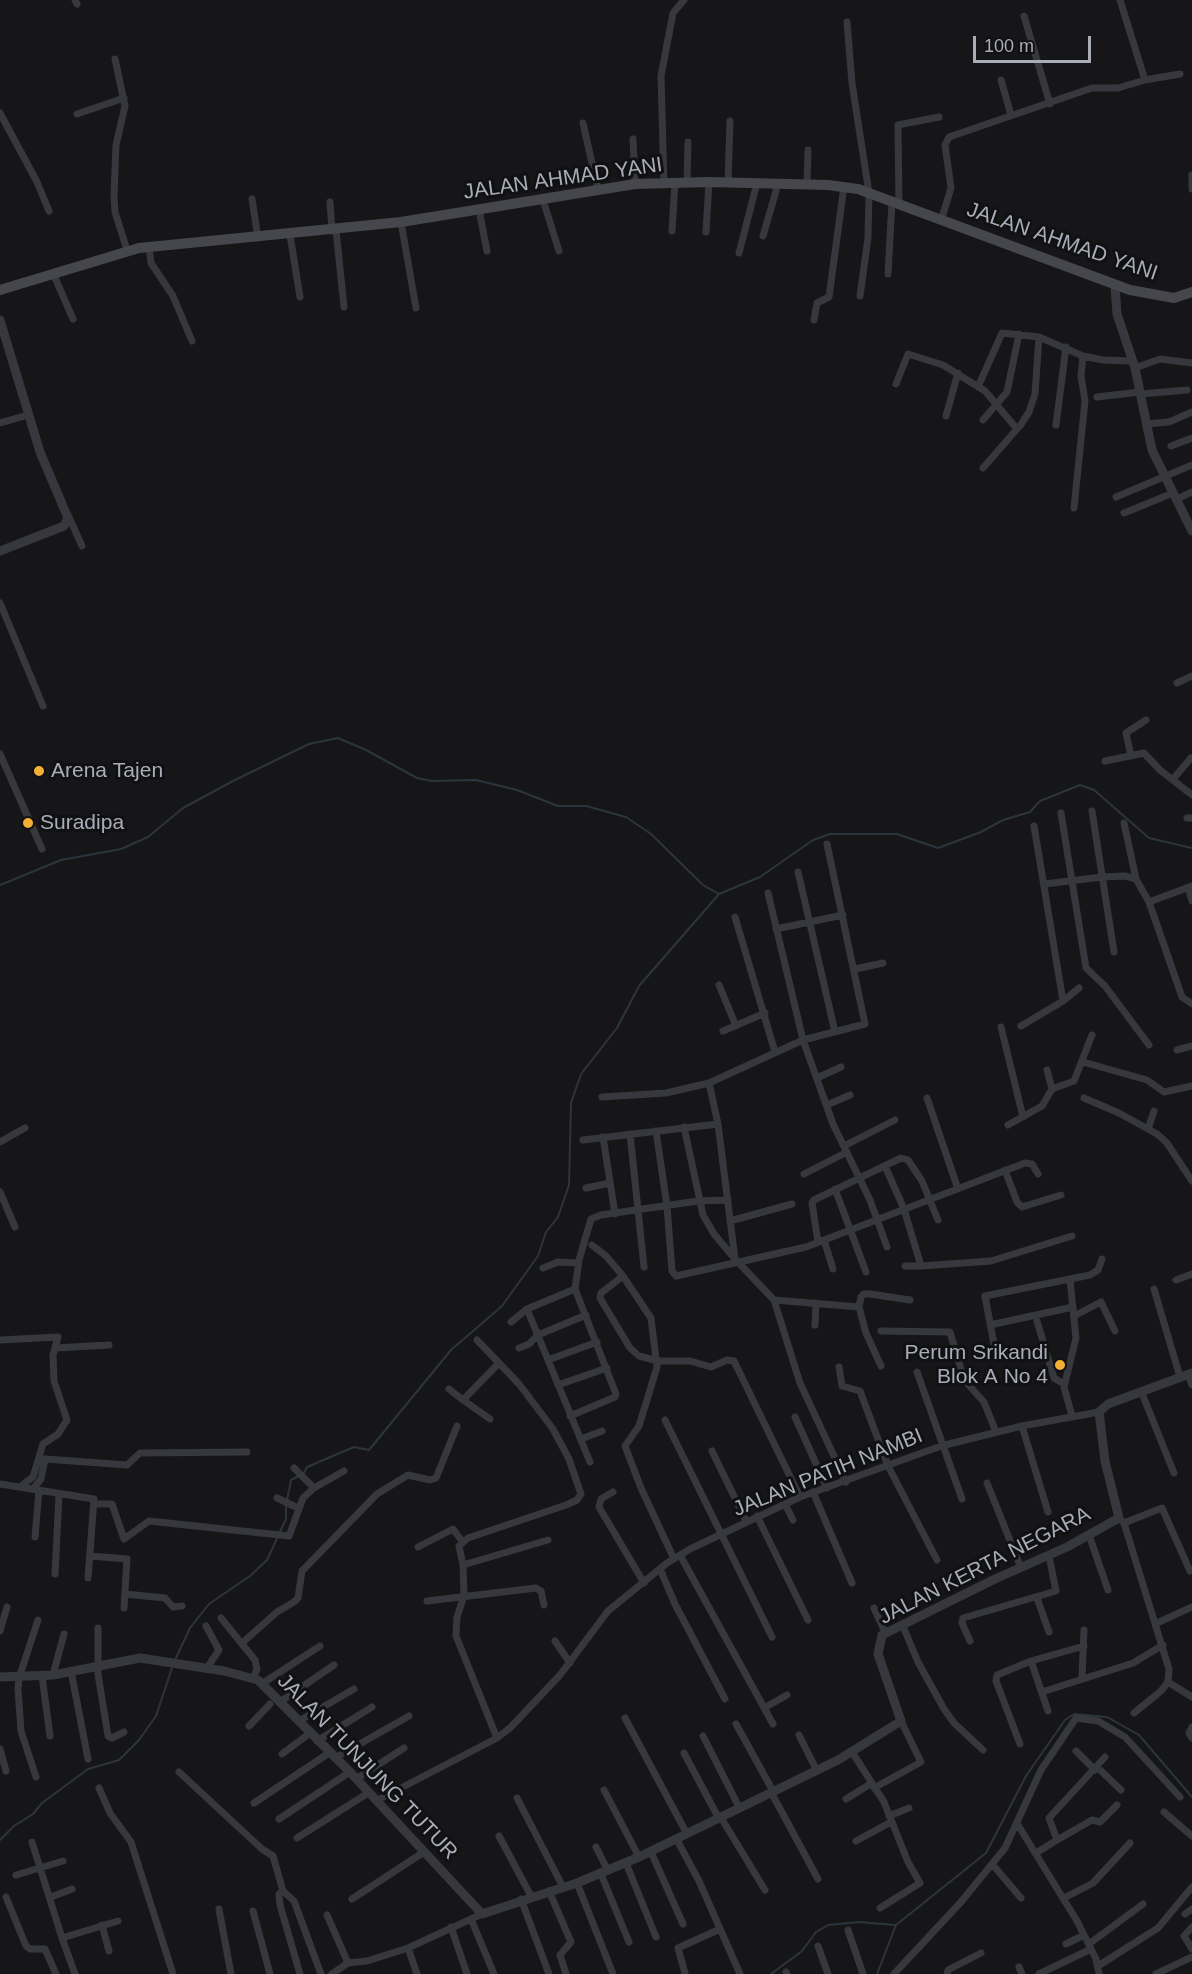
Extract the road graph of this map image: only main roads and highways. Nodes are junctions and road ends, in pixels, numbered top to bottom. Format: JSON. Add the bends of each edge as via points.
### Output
{"nodes":[{"id":1,"x":0,"y":291,"type":"edge"},
{"id":2,"x":1192,"y":292,"type":"edge"}],
"edges":[{"from":1,"to":2,"type":"main road","name":"JALAN AHMAD YANI","via":[[127,250],[334,231],[635,184],[728,182],[844,186],[1115,286],[1158,296]]}]}
